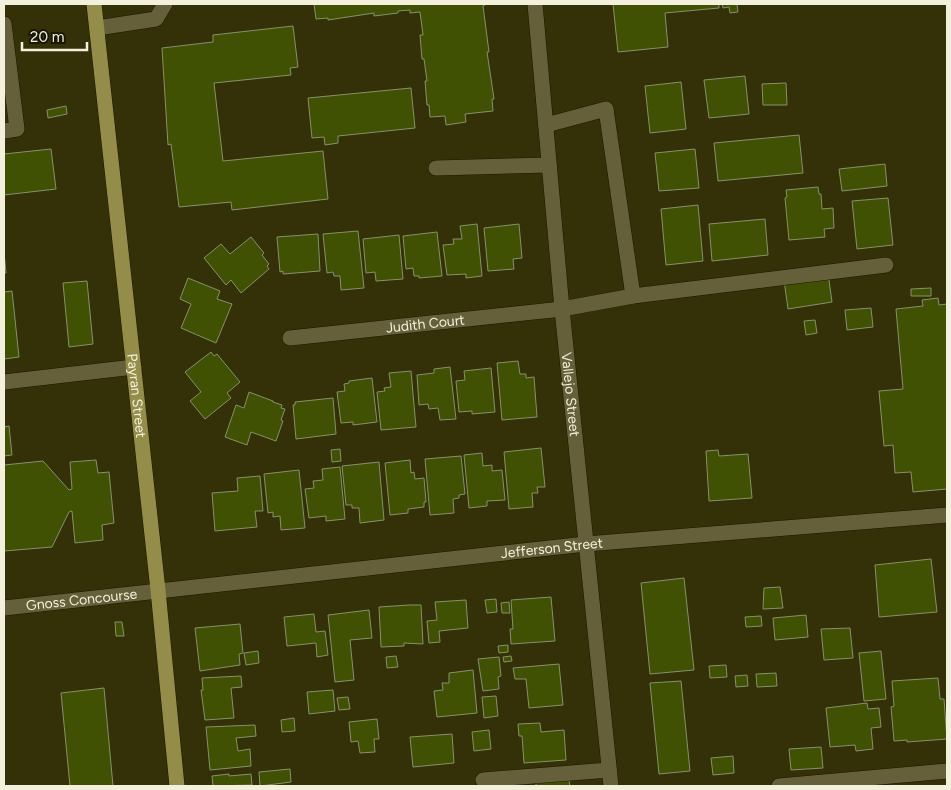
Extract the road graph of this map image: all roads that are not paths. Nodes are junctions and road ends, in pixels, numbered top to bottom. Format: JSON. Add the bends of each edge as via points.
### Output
{"nodes":[{"id":1,"x":94,"y":4,"type":"edge"},
{"id":2,"x":165,"y":4,"type":"edge"},
{"id":3,"x":535,"y":4,"type":"edge"},
{"id":4,"x":4,"y":24,"type":"edge"},
{"id":5,"x":96,"y":28,"type":"junction"},
{"id":6,"x":546,"y":124,"type":"junction"},
{"id":7,"x":4,"y":131,"type":"edge"},
{"id":8,"x":549,"y":165,"type":"junction"},
{"id":9,"x":436,"y":168,"type":"dead end"},
{"id":10,"x":886,"y":265,"type":"dead end"},
{"id":11,"x":633,"y":296,"type":"junction"},
{"id":12,"x":562,"y":308,"type":"junction"},
{"id":13,"x":290,"y":338,"type":"dead end"},
{"id":14,"x":134,"y":367,"type":"junction"},
{"id":15,"x":4,"y":382,"type":"edge"},
{"id":16,"x":947,"y":515,"type":"edge"},
{"id":17,"x":586,"y":544,"type":"junction"},
{"id":18,"x":158,"y":590,"type":"junction"},
{"id":19,"x":4,"y":608,"type":"edge"},
{"id":20,"x":609,"y":770,"type":"junction"},
{"id":21,"x":947,"y":771,"type":"edge"},
{"id":22,"x":483,"y":780,"type":"dead end"},
{"id":23,"x":177,"y":786,"type":"edge"},
{"id":24,"x":611,"y":786,"type":"edge"},
{"id":25,"x":779,"y":786,"type":"edge"}],
"edges":[{"from":1,"to":5,"type":"main road","name":"Payran Street"},
{"from":2,"to":5,"type":"street","via":[[156,19]]},
{"from":3,"to":6,"type":"street","name":"Vallejo Street"},
{"from":4,"to":7,"type":"street","via":[[17,129]]},
{"from":5,"to":14,"type":"main road","name":"Payran Street"},
{"from":6,"to":8,"type":"street","name":"Vallejo Street"},
{"from":6,"to":11,"type":"street","via":[[606,109]]},
{"from":8,"to":9,"type":"street"},
{"from":8,"to":12,"type":"street","name":"Vallejo Street"},
{"from":10,"to":11,"type":"street","name":"Judith Court"},
{"from":11,"to":12,"type":"street","name":"Judith Court"},
{"from":12,"to":13,"type":"street","name":"Judith Court"},
{"from":12,"to":17,"type":"street","name":"Vallejo Street"},
{"from":14,"to":15,"type":"street"},
{"from":14,"to":18,"type":"main road","name":"Payran Street"},
{"from":16,"to":17,"type":"street","name":"Jefferson Street"},
{"from":17,"to":18,"type":"street","name":"Jefferson Street"},
{"from":17,"to":20,"type":"street","name":"Vallejo Street"},
{"from":18,"to":19,"type":"street","name":"Gnoss Concourse"},
{"from":18,"to":23,"type":"main road","name":"Payran Street"},
{"from":20,"to":22,"type":"street"},
{"from":20,"to":24,"type":"street","name":"Vallejo Street"},
{"from":21,"to":25,"type":"street"}]}
